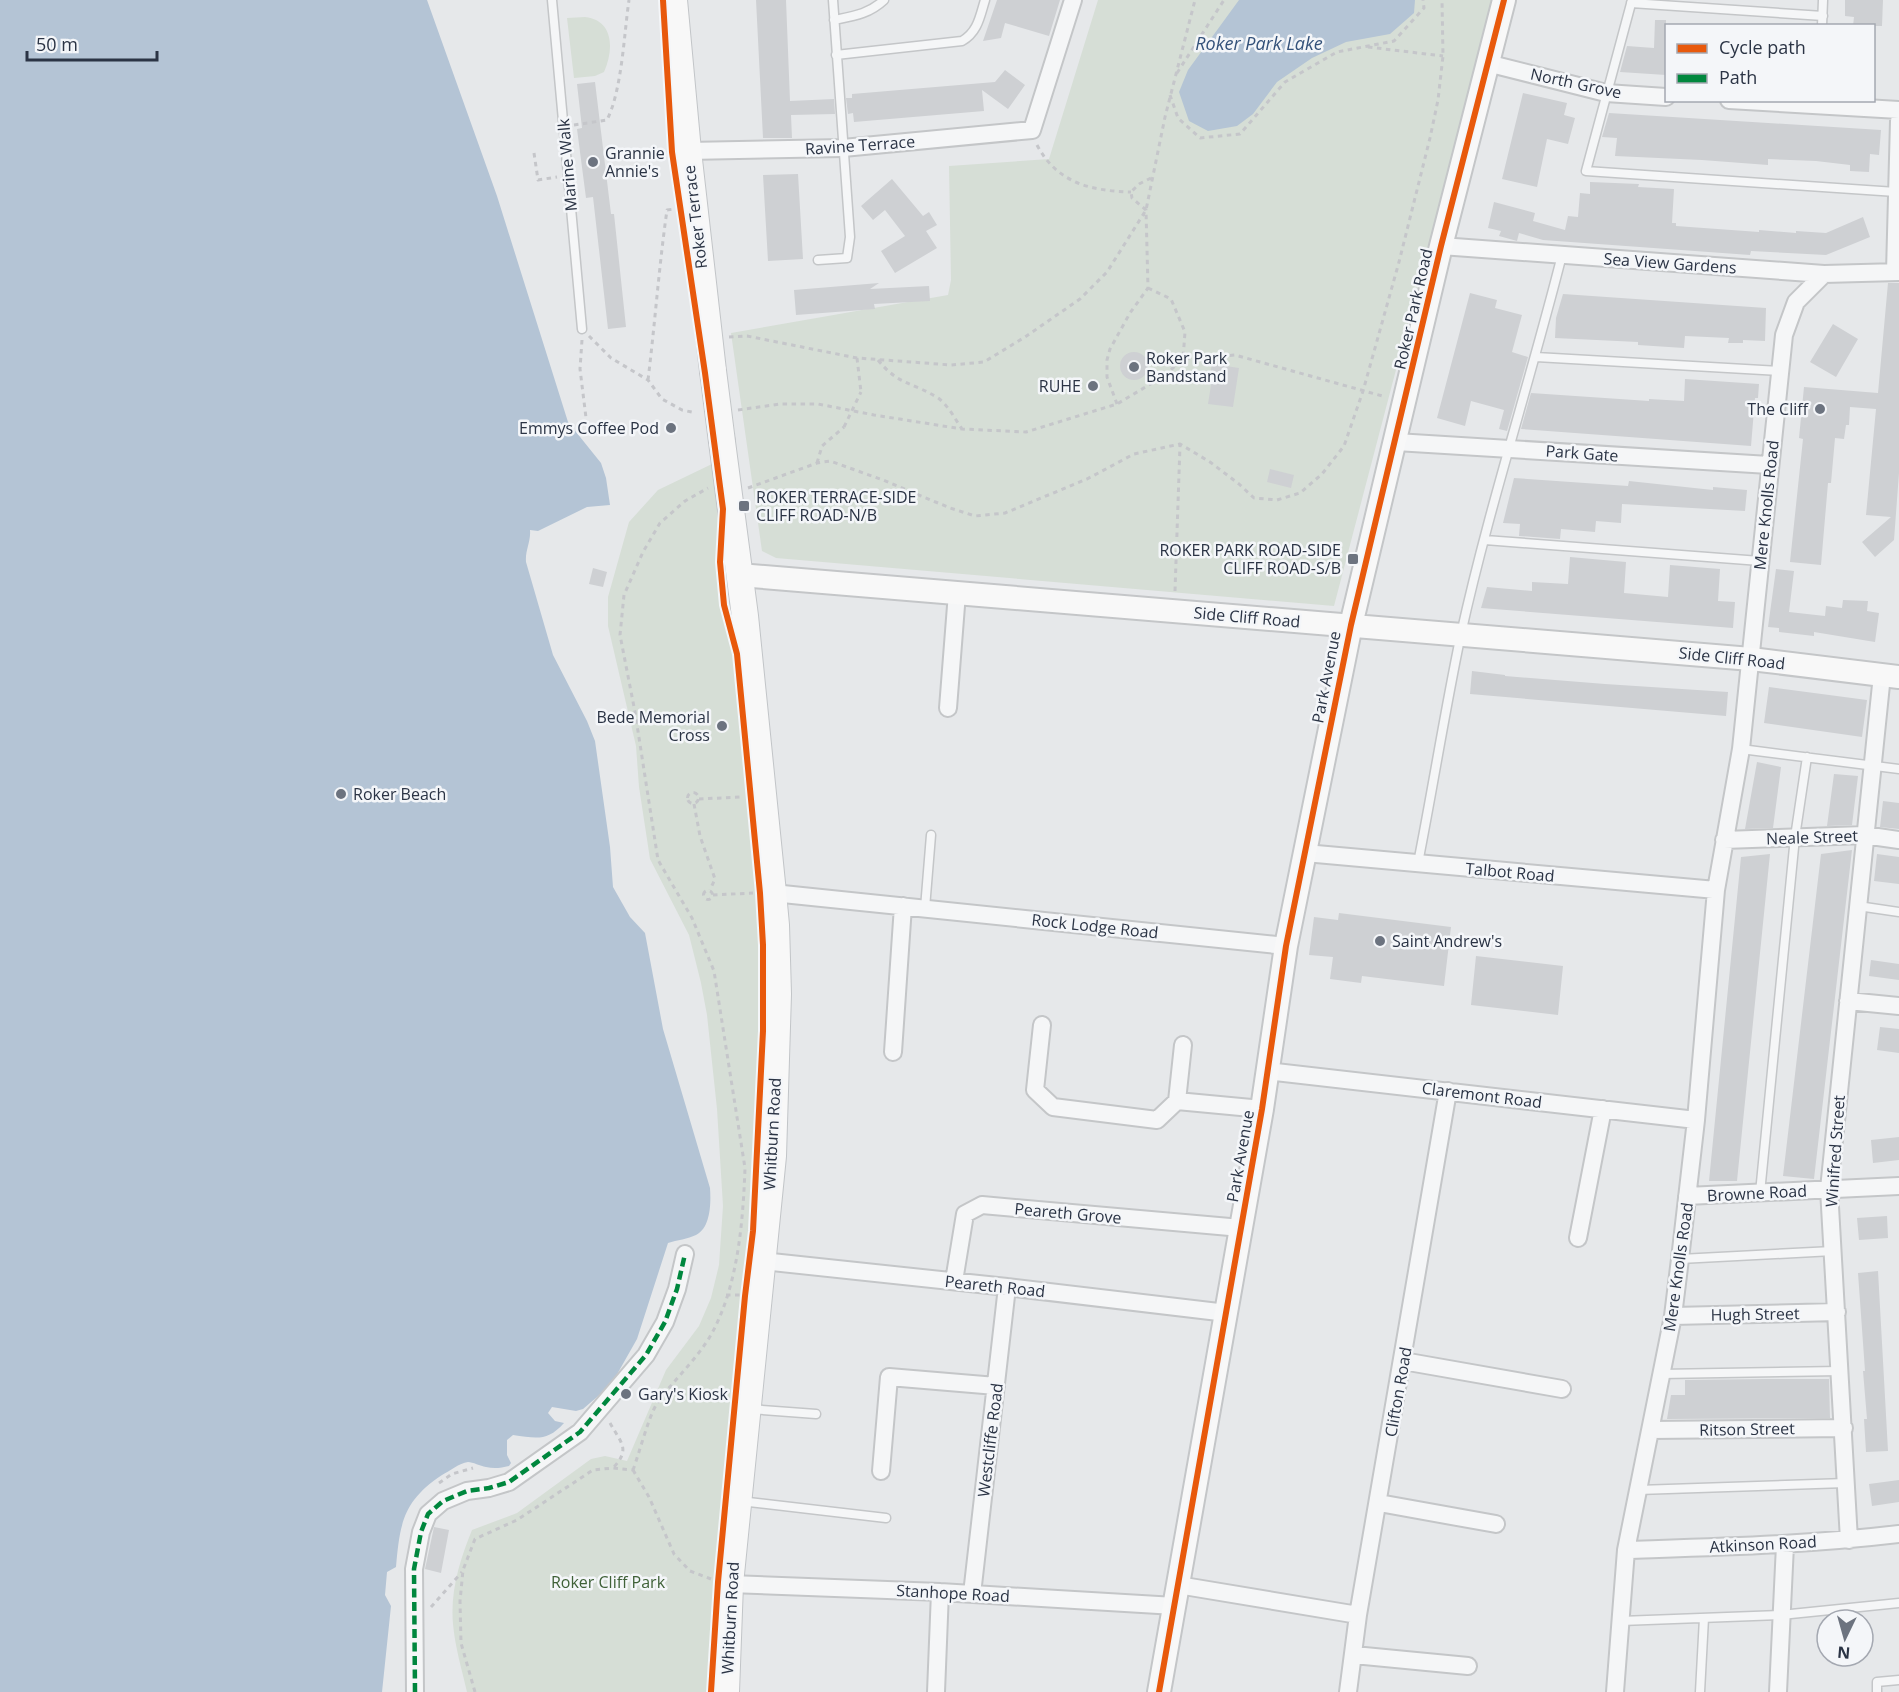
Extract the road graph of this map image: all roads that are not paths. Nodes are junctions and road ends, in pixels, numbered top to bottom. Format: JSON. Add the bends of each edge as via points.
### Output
{"nodes":[{"id":1,"x":552,"y":0,"type":"edge"},
{"id":2,"x":674,"y":0,"type":"edge"},
{"id":3,"x":833,"y":0,"type":"edge"},
{"id":4,"x":884,"y":0,"type":"edge"},
{"id":5,"x":985,"y":0,"type":"edge"},
{"id":6,"x":1073,"y":0,"type":"edge"},
{"id":7,"x":1504,"y":0,"type":"edge"},
{"id":8,"x":1823,"y":0,"type":"edge"},
{"id":9,"x":1632,"y":2,"type":"edge"},
{"id":10,"x":834,"y":20,"type":"junction"},
{"id":11,"x":1822,"y":21,"type":"edge"},
{"id":12,"x":836,"y":55,"type":"junction"},
{"id":13,"x":1487,"y":63,"type":"junction"},
{"id":14,"x":1606,"y":93,"type":"junction"},
{"id":15,"x":1665,"y":97,"type":"edge"},
{"id":16,"x":1789,"y":102,"type":"edge"},
{"id":17,"x":1819,"y":103,"type":"edge"},
{"id":18,"x":1899,"y":110,"type":"edge"},
{"id":19,"x":1899,"y":121,"type":"edge"},
{"id":20,"x":843,"y":148,"type":"junction"},
{"id":21,"x":688,"y":151,"type":"junction"},
{"id":22,"x":1896,"y":192,"type":"junction"},
{"id":23,"x":1441,"y":246,"type":"junction"},
{"id":24,"x":1562,"y":255,"type":"junction"},
{"id":25,"x":818,"y":260,"type":"dead end"},
{"id":26,"x":1897,"y":272,"type":"edge"},
{"id":27,"x":1824,"y":274,"type":"junction"},
{"id":28,"x":582,"y":329,"type":"road end"},
{"id":29,"x":1536,"y":357,"type":"junction"},
{"id":30,"x":1780,"y":371,"type":"junction"},
{"id":31,"x":1396,"y":442,"type":"junction"},
{"id":32,"x":1509,"y":448,"type":"junction"},
{"id":33,"x":1769,"y":465,"type":"junction"},
{"id":34,"x":1485,"y":540,"type":"junction"},
{"id":35,"x":1760,"y":561,"type":"junction"},
{"id":36,"x":739,"y":575,"type":"junction"},
{"id":37,"x":957,"y":593,"type":"junction"},
{"id":38,"x":1351,"y":625,"type":"junction"},
{"id":39,"x":1461,"y":634,"type":"junction"},
{"id":40,"x":1751,"y":659,"type":"junction"},
{"id":41,"x":1890,"y":676,"type":"edge"},
{"id":42,"x":948,"y":708,"type":"dead end"},
{"id":43,"x":1741,"y":749,"type":"junction"},
{"id":44,"x":1807,"y":757,"type":"junction"},
{"id":45,"x":1872,"y":765,"type":"junction"},
{"id":46,"x":1899,"y":769,"type":"edge"},
{"id":47,"x":931,"y":835,"type":"dead end"},
{"id":48,"x":1864,"y":835,"type":"junction"},
{"id":49,"x":1795,"y":837,"type":"junction"},
{"id":50,"x":1724,"y":840,"type":"junction"},
{"id":51,"x":1899,"y":840,"type":"edge"},
{"id":52,"x":1305,"y":853,"type":"junction"},
{"id":53,"x":1418,"y":863,"type":"junction"},
{"id":54,"x":1716,"y":890,"type":"junction"},
{"id":55,"x":767,"y":893,"type":"junction"},
{"id":56,"x":903,"y":906,"type":"junction"},
{"id":57,"x":1857,"y":906,"type":"junction"},
{"id":58,"x":925,"y":908,"type":"junction"},
{"id":59,"x":1899,"y":912,"type":"edge"},
{"id":60,"x":1286,"y":946,"type":"junction"},
{"id":61,"x":1848,"y":1001,"type":"junction"},
{"id":62,"x":1899,"y":1006,"type":"edge"},
{"id":63,"x":1042,"y":1025,"type":"dead end"},
{"id":64,"x":1183,"y":1045,"type":"dead end"},
{"id":65,"x":893,"y":1052,"type":"dead end"},
{"id":66,"x":1267,"y":1071,"type":"junction"},
{"id":67,"x":1448,"y":1091,"type":"junction"},
{"id":68,"x":1177,"y":1101,"type":"junction"},
{"id":69,"x":1262,"y":1109,"type":"junction"},
{"id":70,"x":1603,"y":1109,"type":"junction"},
{"id":71,"x":1696,"y":1120,"type":"junction"},
{"id":72,"x":1899,"y":1186,"type":"edge"},
{"id":73,"x":1829,"y":1189,"type":"junction"},
{"id":74,"x":1760,"y":1193,"type":"junction"},
{"id":75,"x":1687,"y":1196,"type":"junction"},
{"id":76,"x":1241,"y":1228,"type":"junction"},
{"id":77,"x":1578,"y":1238,"type":"dead end"},
{"id":78,"x":1833,"y":1251,"type":"junction"},
{"id":79,"x":685,"y":1254,"type":"dead end"},
{"id":80,"x":1680,"y":1258,"type":"junction"},
{"id":81,"x":762,"y":1261,"type":"junction"},
{"id":82,"x":954,"y":1281,"type":"junction"},
{"id":83,"x":1007,"y":1287,"type":"junction"},
{"id":84,"x":1837,"y":1312,"type":"junction"},
{"id":85,"x":1227,"y":1313,"type":"junction"},
{"id":86,"x":1672,"y":1316,"type":"junction"},
{"id":87,"x":1403,"y":1361,"type":"junction"},
{"id":88,"x":1840,"y":1371,"type":"junction"},
{"id":89,"x":1661,"y":1374,"type":"junction"},
{"id":90,"x":996,"y":1386,"type":"junction"},
{"id":91,"x":1562,"y":1389,"type":"dead end"},
{"id":92,"x":748,"y":1409,"type":"junction"},
{"id":93,"x":816,"y":1414,"type":"dead end"},
{"id":94,"x":1844,"y":1428,"type":"junction"},
{"id":95,"x":1650,"y":1430,"type":"junction"},
{"id":96,"x":881,"y":1471,"type":"dead end"},
{"id":97,"x":1846,"y":1483,"type":"junction"},
{"id":98,"x":1638,"y":1490,"type":"junction"},
{"id":99,"x":739,"y":1500,"type":"junction"},
{"id":100,"x":1379,"y":1503,"type":"junction"},
{"id":101,"x":886,"y":1518,"type":"dead end"},
{"id":102,"x":1496,"y":1524,"type":"dead end"},
{"id":103,"x":1899,"y":1534,"type":"edge"},
{"id":104,"x":1849,"y":1540,"type":"junction"},
{"id":105,"x":1785,"y":1545,"type":"junction"},
{"id":106,"x":1626,"y":1550,"type":"junction"},
{"id":107,"x":722,"y":1579,"type":"junction"},
{"id":108,"x":940,"y":1592,"type":"junction"},
{"id":109,"x":972,"y":1593,"type":"junction"},
{"id":110,"x":1176,"y":1595,"type":"junction"},
{"id":111,"x":1899,"y":1603,"type":"edge"},
{"id":112,"x":1358,"y":1615,"type":"junction"},
{"id":113,"x":1782,"y":1615,"type":"junction"},
{"id":114,"x":1704,"y":1618,"type":"junction"},
{"id":115,"x":1621,"y":1622,"type":"junction"},
{"id":116,"x":1354,"y":1654,"type":"junction"},
{"id":117,"x":1468,"y":1666,"type":"dead end"},
{"id":118,"x":1899,"y":1680,"type":"edge"},
{"id":119,"x":415,"y":1692,"type":"edge"},
{"id":120,"x":726,"y":1692,"type":"edge"},
{"id":121,"x":936,"y":1692,"type":"edge"},
{"id":122,"x":1159,"y":1692,"type":"edge"},
{"id":123,"x":1348,"y":1692,"type":"edge"},
{"id":124,"x":1615,"y":1692,"type":"edge"},
{"id":125,"x":1700,"y":1692,"type":"edge"},
{"id":126,"x":1778,"y":1692,"type":"edge"},
{"id":127,"x":1877,"y":1692,"type":"edge"}],
"edges":[{"from":1,"to":28,"type":"lane","name":"Marine Walk"},
{"from":2,"to":21,"type":"main road","name":"Roker Terrace"},
{"from":3,"to":10,"type":"lane"},
{"from":4,"to":10,"type":"lane","via":[[874,9]]},
{"from":5,"to":12,"type":"lane","via":[[976,28],[962,41]]},
{"from":6,"to":20,"type":"street","name":"Ravine Terrace","via":[[1032,130]]},
{"from":7,"to":13,"type":"street","name":"Roker Park Road"},
{"from":8,"to":11,"type":"lane"},
{"from":9,"to":11,"type":"lane"},
{"from":9,"to":14,"type":"lane"},
{"from":10,"to":12,"type":"lane"},
{"from":12,"to":20,"type":"lane"},
{"from":13,"to":14,"type":"street","name":"North Grove"},
{"from":13,"to":23,"type":"street","name":"Roker Park Road"},
{"from":14,"to":15,"type":"street","name":"North Grove"},
{"from":14,"to":22,"type":"lane","via":[[1586,171]]},
{"from":16,"to":17,"type":"street"},
{"from":17,"to":18,"type":"street"},
{"from":19,"to":22,"type":"street"},
{"from":20,"to":21,"type":"street","name":"Ravine Terrace"},
{"from":20,"to":25,"type":"lane","via":[[849,253],[847,258]]},
{"from":21,"to":36,"type":"main road","name":"Roker Terrace","bridge":true,"via":[[722,442],[724,498]]},
{"from":22,"to":26,"type":"street"},
{"from":23,"to":24,"type":"street","name":"Sea View Gardens"},
{"from":23,"to":31,"type":"street","name":"Roker Park Road"},
{"from":24,"to":27,"type":"street","name":"Sea View Gardens"},
{"from":24,"to":29,"type":"lane"},
{"from":26,"to":27,"type":"street","name":"Sea View Gardens"},
{"from":27,"to":30,"type":"street","name":"Mere Knolls Road","via":[[1796,302],[1784,335]]},
{"from":29,"to":30,"type":"lane"},
{"from":29,"to":32,"type":"lane"},
{"from":30,"to":33,"type":"street","name":"Mere Knolls Road"},
{"from":31,"to":32,"type":"street","name":"Park Gate"},
{"from":31,"to":38,"type":"street","name":"Roker Park Road"},
{"from":32,"to":33,"type":"street","name":"Park Gate"},
{"from":32,"to":34,"type":"lane"},
{"from":33,"to":35,"type":"street","name":"Mere Knolls Road"},
{"from":34,"to":35,"type":"lane"},
{"from":34,"to":39,"type":"lane"},
{"from":35,"to":40,"type":"street","name":"Mere Knolls Road"},
{"from":36,"to":37,"type":"street","name":"Side Cliff Road"},
{"from":36,"to":55,"type":"main road","name":"Whitburn Road","via":[[746,616]]},
{"from":37,"to":38,"type":"street","name":"Side Cliff Road"},
{"from":37,"to":42,"type":"street"},
{"from":38,"to":39,"type":"street","name":"Side Cliff Road"},
{"from":38,"to":52,"type":"street","name":"Park Avenue"},
{"from":39,"to":40,"type":"street","name":"Side Cliff Road"},
{"from":39,"to":53,"type":"lane"},
{"from":40,"to":41,"type":"street","name":"Side Cliff Road"},
{"from":40,"to":43,"type":"street","name":"Mere Knolls Road"},
{"from":41,"to":45,"type":"street","name":"Winifred Street"},
{"from":43,"to":44,"type":"lane"},
{"from":43,"to":50,"type":"street","name":"Mere Knolls Road"},
{"from":44,"to":45,"type":"lane"},
{"from":44,"to":49,"type":"lane"},
{"from":45,"to":46,"type":"lane"},
{"from":45,"to":48,"type":"street","name":"Winifred Street"},
{"from":47,"to":58,"type":"lane"},
{"from":48,"to":49,"type":"street","name":"Neale Street"},
{"from":48,"to":51,"type":"street","name":"Neale Street"},
{"from":48,"to":57,"type":"street","name":"Winifred Street"},
{"from":49,"to":50,"type":"street","name":"Neale Street"},
{"from":49,"to":74,"type":"lane"},
{"from":50,"to":54,"type":"street","name":"Mere Knolls Road"},
{"from":52,"to":53,"type":"street","name":"Talbot Road"},
{"from":52,"to":60,"type":"street","name":"Park Avenue"},
{"from":53,"to":54,"type":"street","name":"Talbot Road"},
{"from":54,"to":71,"type":"street","name":"Mere Knolls Road"},
{"from":55,"to":56,"type":"street","name":"Rock Lodge Road"},
{"from":55,"to":81,"type":"main road","name":"Whitburn Road","via":[[776,925],[778,994],[774,1132]]},
{"from":56,"to":58,"type":"street","name":"Rock Lodge Road"},
{"from":56,"to":65,"type":"street"},
{"from":57,"to":59,"type":"lane"},
{"from":57,"to":61,"type":"street","name":"Winifred Street"},
{"from":58,"to":60,"type":"street","name":"Rock Lodge Road"},
{"from":60,"to":66,"type":"street","name":"Park Avenue"},
{"from":61,"to":62,"type":"street"},
{"from":61,"to":73,"type":"street","name":"Winifred Street"},
{"from":63,"to":68,"type":"street","via":[[1035,1090],[1053,1107],[1157,1120]]},
{"from":64,"to":68,"type":"street"},
{"from":66,"to":67,"type":"street","name":"Claremont Road"},
{"from":66,"to":69,"type":"street","name":"Park Avenue"},
{"from":67,"to":70,"type":"street","name":"Claremont Road"},
{"from":67,"to":87,"type":"street","name":"Clifton Road"},
{"from":68,"to":69,"type":"street"},
{"from":69,"to":76,"type":"street","name":"Park Avenue"},
{"from":70,"to":71,"type":"street","name":"Claremont Road"},
{"from":70,"to":77,"type":"street"},
{"from":71,"to":75,"type":"street","name":"Mere Knolls Road"},
{"from":72,"to":73,"type":"street","name":"Browne Road"},
{"from":73,"to":74,"type":"street","name":"Browne Road"},
{"from":73,"to":78,"type":"street","name":"Winifred Street"},
{"from":74,"to":75,"type":"street","name":"Browne Road"},
{"from":75,"to":80,"type":"street","name":"Mere Knolls Road"},
{"from":76,"to":82,"type":"street","name":"Peareth Grove","via":[[982,1205],[965,1214]]},
{"from":76,"to":85,"type":"street","name":"Park Avenue"},
{"from":78,"to":80,"type":"lane"},
{"from":78,"to":84,"type":"street","name":"Winifred Street"},
{"from":79,"to":119,"type":"street","via":[[665,1322],[646,1355],[580,1432],[509,1482],[467,1491],[442,1501],[428,1514],[414,1569]]},
{"from":80,"to":86,"type":"street","name":"Mere Knolls Road"},
{"from":81,"to":82,"type":"street","name":"Peareth Road"},
{"from":81,"to":92,"type":"main road","name":"Whitburn Road"},
{"from":82,"to":83,"type":"street","name":"Peareth Road"},
{"from":83,"to":85,"type":"street","name":"Peareth Road"},
{"from":83,"to":90,"type":"street","name":"Westcliffe Road"},
{"from":84,"to":86,"type":"street","name":"Hugh Street"},
{"from":84,"to":88,"type":"street","name":"Winifred Street"},
{"from":85,"to":110,"type":"street","name":"Park Avenue"},
{"from":86,"to":89,"type":"street","name":"Mere Knolls Road"},
{"from":87,"to":91,"type":"street"},
{"from":87,"to":100,"type":"street","name":"Clifton Road"},
{"from":88,"to":89,"type":"lane"},
{"from":88,"to":94,"type":"street","name":"Winifred Street"},
{"from":89,"to":95,"type":"street","name":"Mere Knolls Road"},
{"from":90,"to":96,"type":"street","via":[[889,1377]]},
{"from":90,"to":109,"type":"street","name":"Westcliffe Road"},
{"from":92,"to":93,"type":"lane"},
{"from":92,"to":99,"type":"main road","name":"Whitburn Road"},
{"from":94,"to":95,"type":"street","name":"Ritson Street"},
{"from":94,"to":97,"type":"street","name":"Winifred Street"},
{"from":95,"to":98,"type":"street","name":"Mere Knolls Road"},
{"from":97,"to":98,"type":"lane"},
{"from":97,"to":104,"type":"street","name":"Winifred Street"},
{"from":98,"to":106,"type":"street","name":"Mere Knolls Road"},
{"from":99,"to":101,"type":"lane"},
{"from":99,"to":107,"type":"main road","name":"Whitburn Road"},
{"from":100,"to":102,"type":"street"},
{"from":100,"to":112,"type":"street","name":"Clifton Road"},
{"from":103,"to":104,"type":"street","name":"Atkinson Road"},
{"from":104,"to":105,"type":"street","name":"Atkinson Road"},
{"from":105,"to":106,"type":"street","name":"Atkinson Road"},
{"from":105,"to":113,"type":"street"},
{"from":106,"to":115,"type":"street","name":"Mere Knolls Road"},
{"from":107,"to":108,"type":"street","name":"Stanhope Road"},
{"from":107,"to":120,"type":"main road","name":"Whitburn Road"},
{"from":108,"to":109,"type":"street","name":"Stanhope Road"},
{"from":108,"to":121,"type":"street"},
{"from":109,"to":110,"type":"street","name":"Stanhope Road"},
{"from":110,"to":112,"type":"street","name":"Stanhope Road"},
{"from":110,"to":122,"type":"street","name":"Park Avenue"},
{"from":111,"to":113,"type":"lane"},
{"from":112,"to":116,"type":"street","name":"Clifton Road"},
{"from":113,"to":114,"type":"lane"},
{"from":113,"to":126,"type":"street"},
{"from":114,"to":115,"type":"lane"},
{"from":114,"to":125,"type":"lane"},
{"from":115,"to":124,"type":"street","name":"Mere Knolls Road"},
{"from":116,"to":117,"type":"street"},
{"from":116,"to":123,"type":"street","name":"Clifton Road"},
{"from":118,"to":127,"type":"lane","via":[[1877,1682]]}]}
